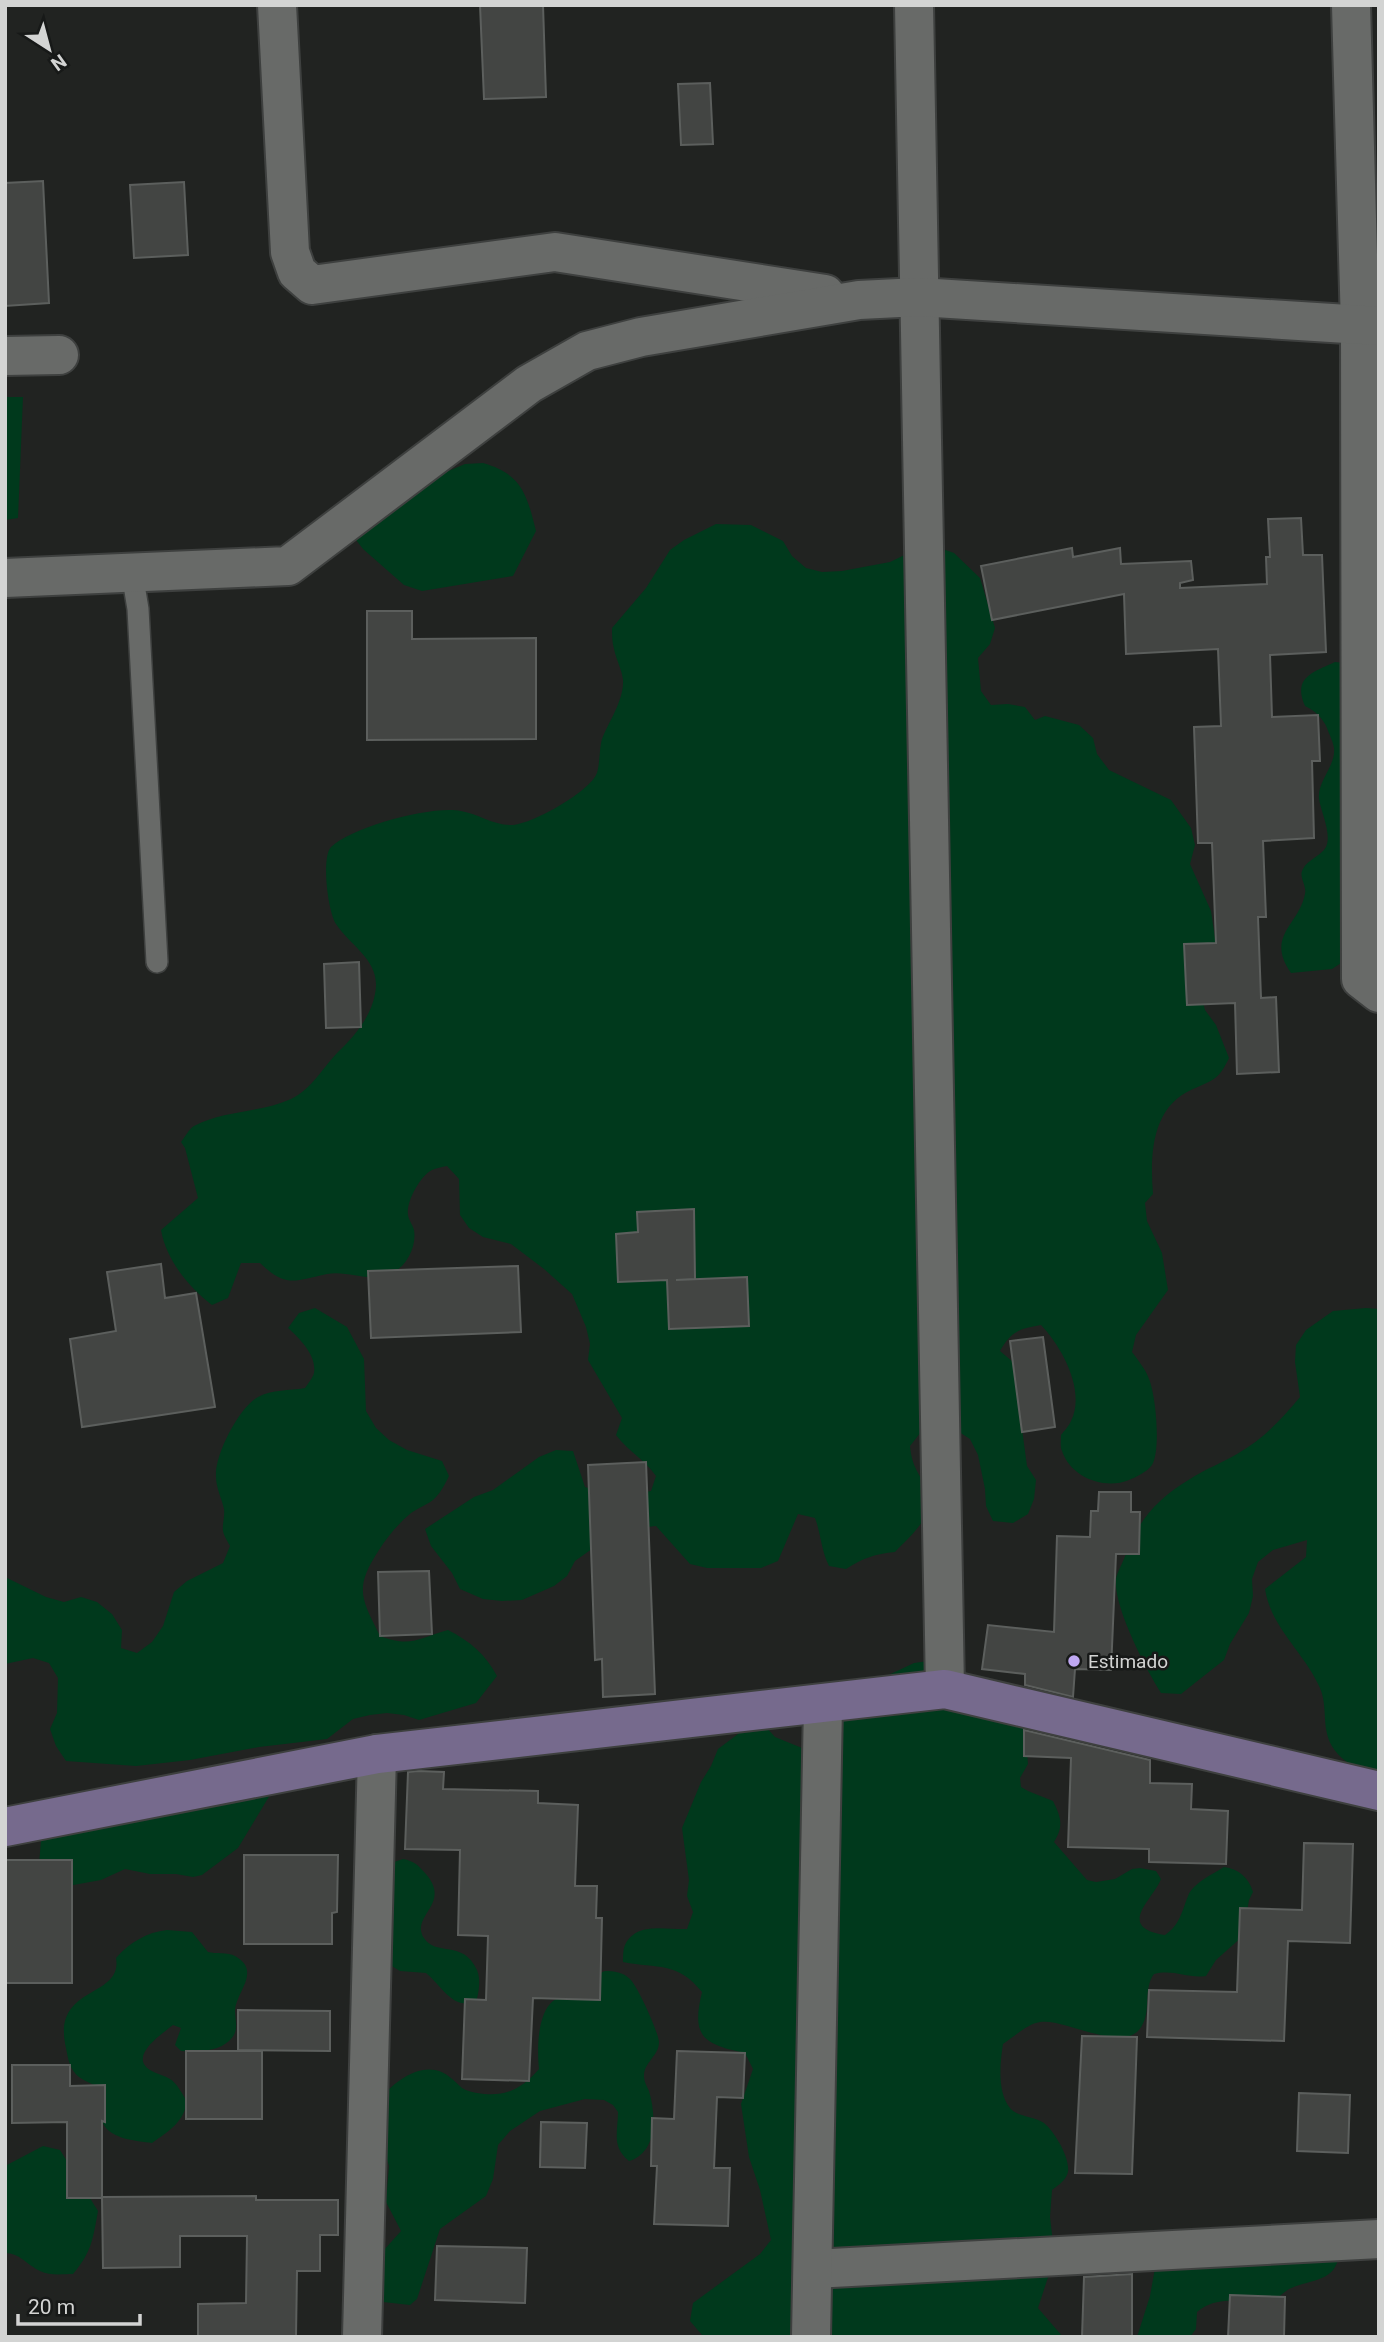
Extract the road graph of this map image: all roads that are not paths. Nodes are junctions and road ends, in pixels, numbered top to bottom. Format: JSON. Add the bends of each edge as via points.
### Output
{"nodes":[{"id":1,"x":277,"y":5,"type":"edge"},
{"id":2,"x":914,"y":5,"type":"edge"},
{"id":3,"x":1352,"y":5,"type":"edge"},
{"id":4,"x":919,"y":297,"type":"junction"},
{"id":5,"x":859,"y":300,"type":"junction"},
{"id":6,"x":1369,"y":326,"type":"edge"},
{"id":7,"x":59,"y":355,"type":"dead end"},
{"id":8,"x":5,"y":356,"type":"edge"},
{"id":9,"x":132,"y":573,"type":"junction"},
{"id":10,"x":5,"y":578,"type":"edge"},
{"id":11,"x":157,"y":962,"type":"dead end"},
{"id":12,"x":1379,"y":993,"type":"edge"},
{"id":13,"x":946,"y":1689,"type":"junction"},
{"id":14,"x":823,"y":1705,"type":"junction"},
{"id":15,"x":377,"y":1754,"type":"junction"},
{"id":16,"x":1379,"y":1791,"type":"edge"},
{"id":17,"x":5,"y":1827,"type":"edge"},
{"id":18,"x":1379,"y":2239,"type":"edge"},
{"id":19,"x":813,"y":2269,"type":"junction"},
{"id":20,"x":362,"y":2337,"type":"edge"},
{"id":21,"x":811,"y":2337,"type":"edge"}],
"edges":[{"from":1,"to":5,"type":"street","via":[[290,252],[297,272],[312,285],[555,253]]},
{"from":2,"to":4,"type":"street"},
{"from":3,"to":6,"type":"street"},
{"from":4,"to":5,"type":"street"},
{"from":4,"to":6,"type":"street"},
{"from":4,"to":13,"type":"street"},
{"from":5,"to":9,"type":"street","via":[[641,337],[587,351],[529,384],[288,566]]},
{"from":6,"to":12,"type":"street","via":[[1361,979]]},
{"from":7,"to":8,"type":"street"},
{"from":9,"to":10,"type":"street"},
{"from":9,"to":11,"type":"lane","via":[[138,609]]},
{"from":13,"to":14,"type":"street"},
{"from":13,"to":16,"type":"street"},
{"from":14,"to":15,"type":"street"},
{"from":14,"to":19,"type":"street"},
{"from":15,"to":17,"type":"street"},
{"from":15,"to":20,"type":"street"},
{"from":18,"to":19,"type":"street"},
{"from":19,"to":21,"type":"street"}]}
